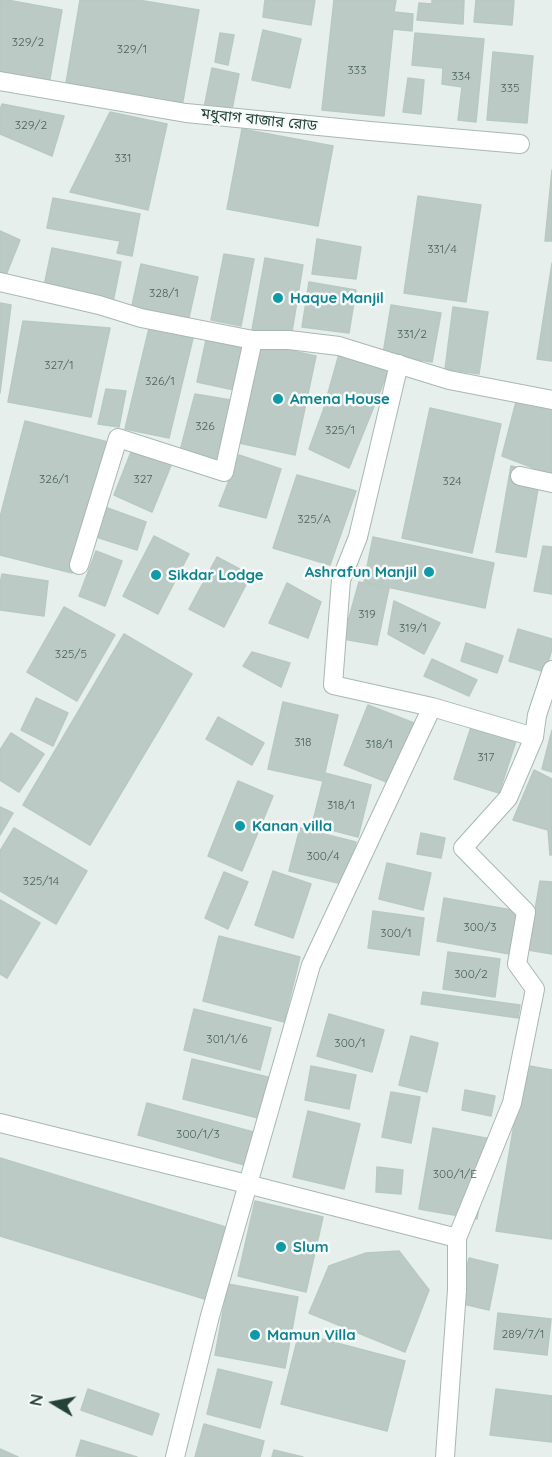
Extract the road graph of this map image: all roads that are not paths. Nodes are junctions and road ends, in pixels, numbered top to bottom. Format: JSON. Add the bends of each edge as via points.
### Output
{"nodes":[{"id":1,"x":0,"y":81,"type":"edge"},
{"id":2,"x":520,"y":144,"type":"dead end"},
{"id":3,"x":0,"y":282,"type":"edge"},
{"id":4,"x":253,"y":340,"type":"junction"},
{"id":5,"x":399,"y":364,"type":"junction"},
{"id":6,"x":552,"y":400,"type":"edge"},
{"id":7,"x":520,"y":476,"type":"dead end"},
{"id":8,"x":552,"y":483,"type":"edge"},
{"id":9,"x":79,"y":565,"type":"dead end"},
{"id":10,"x":552,"y":670,"type":"edge"},
{"id":11,"x":432,"y":707,"type":"junction"},
{"id":12,"x":534,"y":737,"type":"junction"},
{"id":13,"x":0,"y":1123,"type":"edge"},
{"id":14,"x":247,"y":1184,"type":"junction"},
{"id":15,"x":457,"y":1238,"type":"junction"},
{"id":16,"x":175,"y":1457,"type":"edge"},
{"id":17,"x":445,"y":1457,"type":"edge"}],
"edges":[{"from":1,"to":2,"type":"street","name":"মধুবাগ বাজার রোড","via":[[186,113]]},
{"from":3,"to":4,"type":"street","via":[[141,318]]},
{"from":4,"to":5,"type":"street","via":[[339,346]]},
{"from":4,"to":9,"type":"street","via":[[224,472],[118,438]]},
{"from":5,"to":6,"type":"street","via":[[449,380]]},
{"from":5,"to":11,"type":"street","via":[[358,537],[341,580],[333,685]]},
{"from":7,"to":8,"type":"street"},
{"from":10,"to":12,"type":"street"},
{"from":11,"to":12,"type":"street"},
{"from":11,"to":14,"type":"street","via":[[311,965]]},
{"from":12,"to":15,"type":"street","via":[[508,798],[463,848],[526,912],[517,964],[535,989],[512,1103]]},
{"from":13,"to":14,"type":"street"},
{"from":14,"to":15,"type":"street"},
{"from":14,"to":16,"type":"street"},
{"from":15,"to":17,"type":"street"}]}
